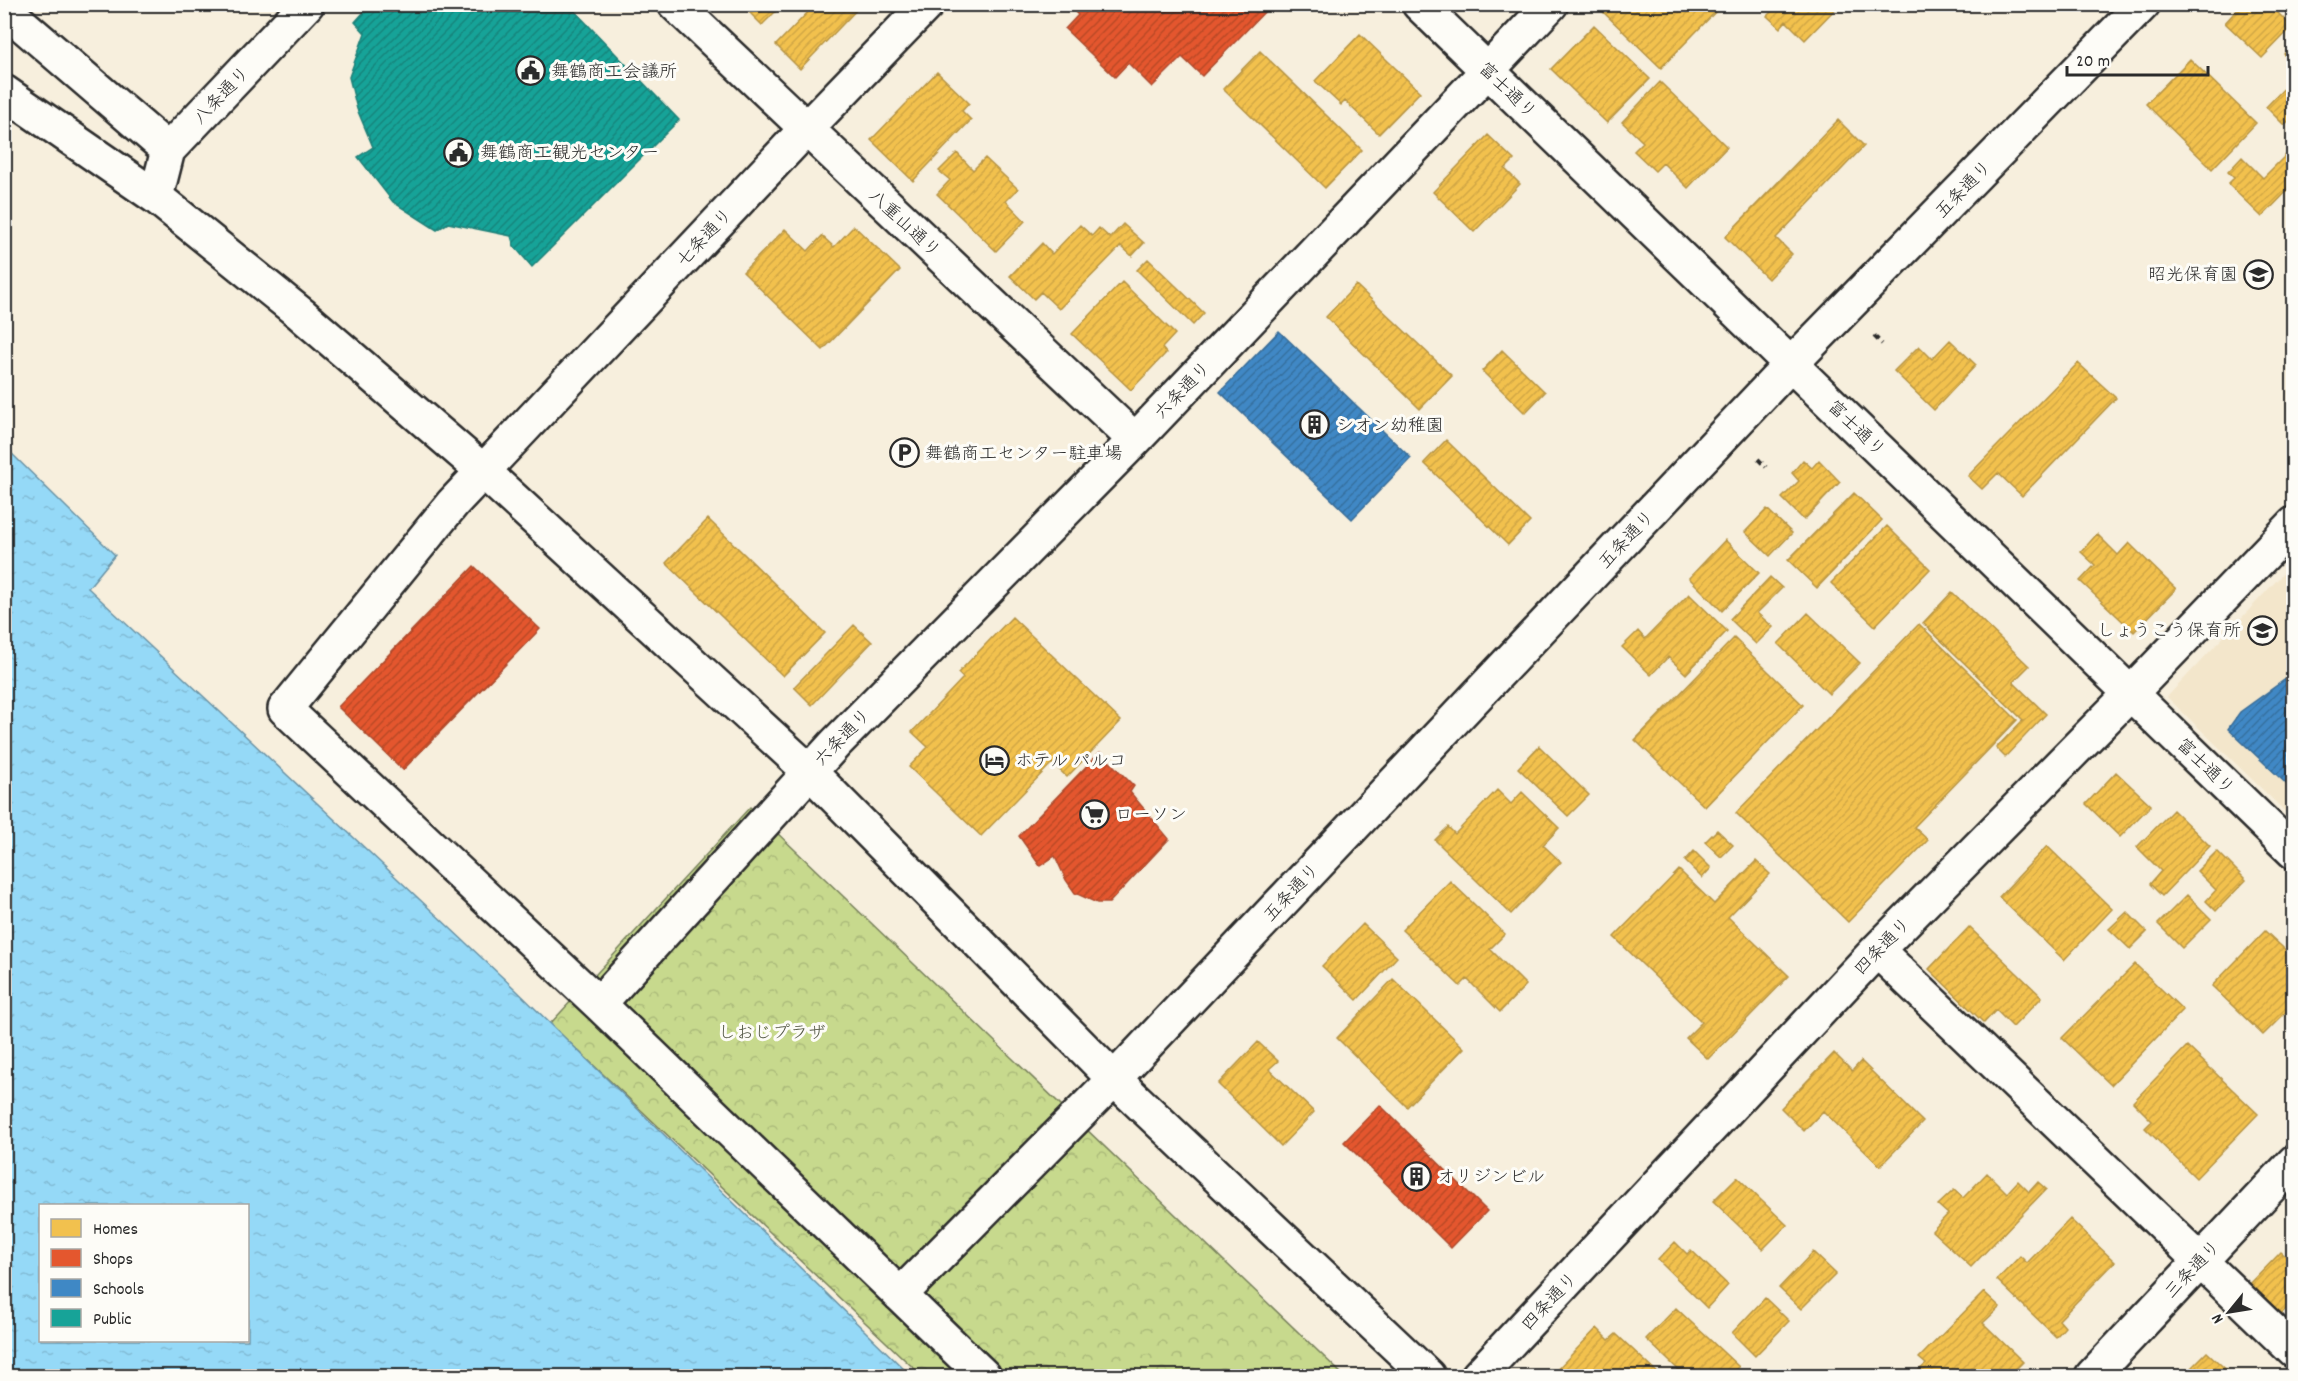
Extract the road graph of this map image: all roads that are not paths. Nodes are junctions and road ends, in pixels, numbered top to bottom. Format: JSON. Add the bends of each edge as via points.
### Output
{"nodes":[{"id":1,"x":307,"y":4,"type":"edge"},
{"id":2,"x":675,"y":4,"type":"edge"},
{"id":3,"x":927,"y":4,"type":"edge"},
{"id":4,"x":1419,"y":4,"type":"edge"},
{"id":5,"x":1551,"y":4,"type":"edge"},
{"id":6,"x":2143,"y":4,"type":"edge"},
{"id":7,"x":4,"y":9,"type":"edge"},
{"id":8,"x":1488,"y":71,"type":"junction"},
{"id":9,"x":4,"y":92,"type":"edge"},
{"id":10,"x":806,"y":129,"type":"junction"},
{"id":11,"x":168,"y":150,"type":"junction"},
{"id":12,"x":156,"y":196,"type":"junction"},
{"id":13,"x":1791,"y":364,"type":"junction"},
{"id":14,"x":1135,"y":440,"type":"junction"},
{"id":15,"x":483,"y":471,"type":"junction"},
{"id":16,"x":2294,"y":524,"type":"edge"},
{"id":17,"x":2131,"y":693,"type":"junction"},
{"id":18,"x":809,"y":771,"type":"junction"},
{"id":19,"x":2294,"y":852,"type":"edge"},
{"id":20,"x":1877,"y":950,"type":"junction"},
{"id":21,"x":598,"y":1004,"type":"junction"},
{"id":22,"x":1114,"y":1079,"type":"junction"},
{"id":23,"x":2294,"y":1162,"type":"edge"},
{"id":24,"x":2200,"y":1259,"type":"junction"},
{"id":25,"x":900,"y":1295,"type":"junction"},
{"id":26,"x":2294,"y":1351,"type":"edge"},
{"id":27,"x":984,"y":1377,"type":"edge"},
{"id":28,"x":1428,"y":1377,"type":"edge"},
{"id":29,"x":1478,"y":1377,"type":"edge"},
{"id":30,"x":2092,"y":1377,"type":"edge"}],
"edges":[{"from":1,"to":11,"type":"street","name":"八条通り"},
{"from":2,"to":10,"type":"street","name":"八重山通り"},
{"from":3,"to":10,"type":"street","name":"七条通り"},
{"from":4,"to":8,"type":"street","name":"富士通り"},
{"from":5,"to":8,"type":"street","name":"六条通り"},
{"from":6,"to":13,"type":"street","name":"五条通り"},
{"from":7,"to":11,"type":"street"},
{"from":8,"to":13,"type":"street","name":"富士通り"},
{"from":8,"to":14,"type":"street","name":"六条通り"},
{"from":9,"to":12,"type":"street"},
{"from":10,"to":14,"type":"street","name":"八重山通り"},
{"from":10,"to":15,"type":"street","name":"七条通り"},
{"from":11,"to":12,"type":"street","name":"八条通り"},
{"from":12,"to":15,"type":"street","via":[[301,314]]},
{"from":13,"to":17,"type":"street","name":"富士通り"},
{"from":13,"to":22,"type":"street","name":"五条通り"},
{"from":14,"to":18,"type":"street","name":"六条通り"},
{"from":15,"to":18,"type":"street"},
{"from":15,"to":21,"type":"street","name":"七条通り","via":[[285,709]]},
{"from":16,"to":17,"type":"street","name":"四条通り"},
{"from":17,"to":19,"type":"street","name":"富士通り"},
{"from":17,"to":20,"type":"street","name":"四条通り"},
{"from":18,"to":21,"type":"street","name":"六条通り"},
{"from":18,"to":22,"type":"street"},
{"from":20,"to":24,"type":"street"},
{"from":20,"to":29,"type":"street","name":"四条通り"},
{"from":21,"to":25,"type":"street"},
{"from":22,"to":25,"type":"street","name":"五条通り"},
{"from":22,"to":28,"type":"street"},
{"from":23,"to":24,"type":"street","name":"三条通り"},
{"from":24,"to":26,"type":"street"},
{"from":24,"to":30,"type":"street","name":"三条通り"},
{"from":25,"to":27,"type":"street"}]}
